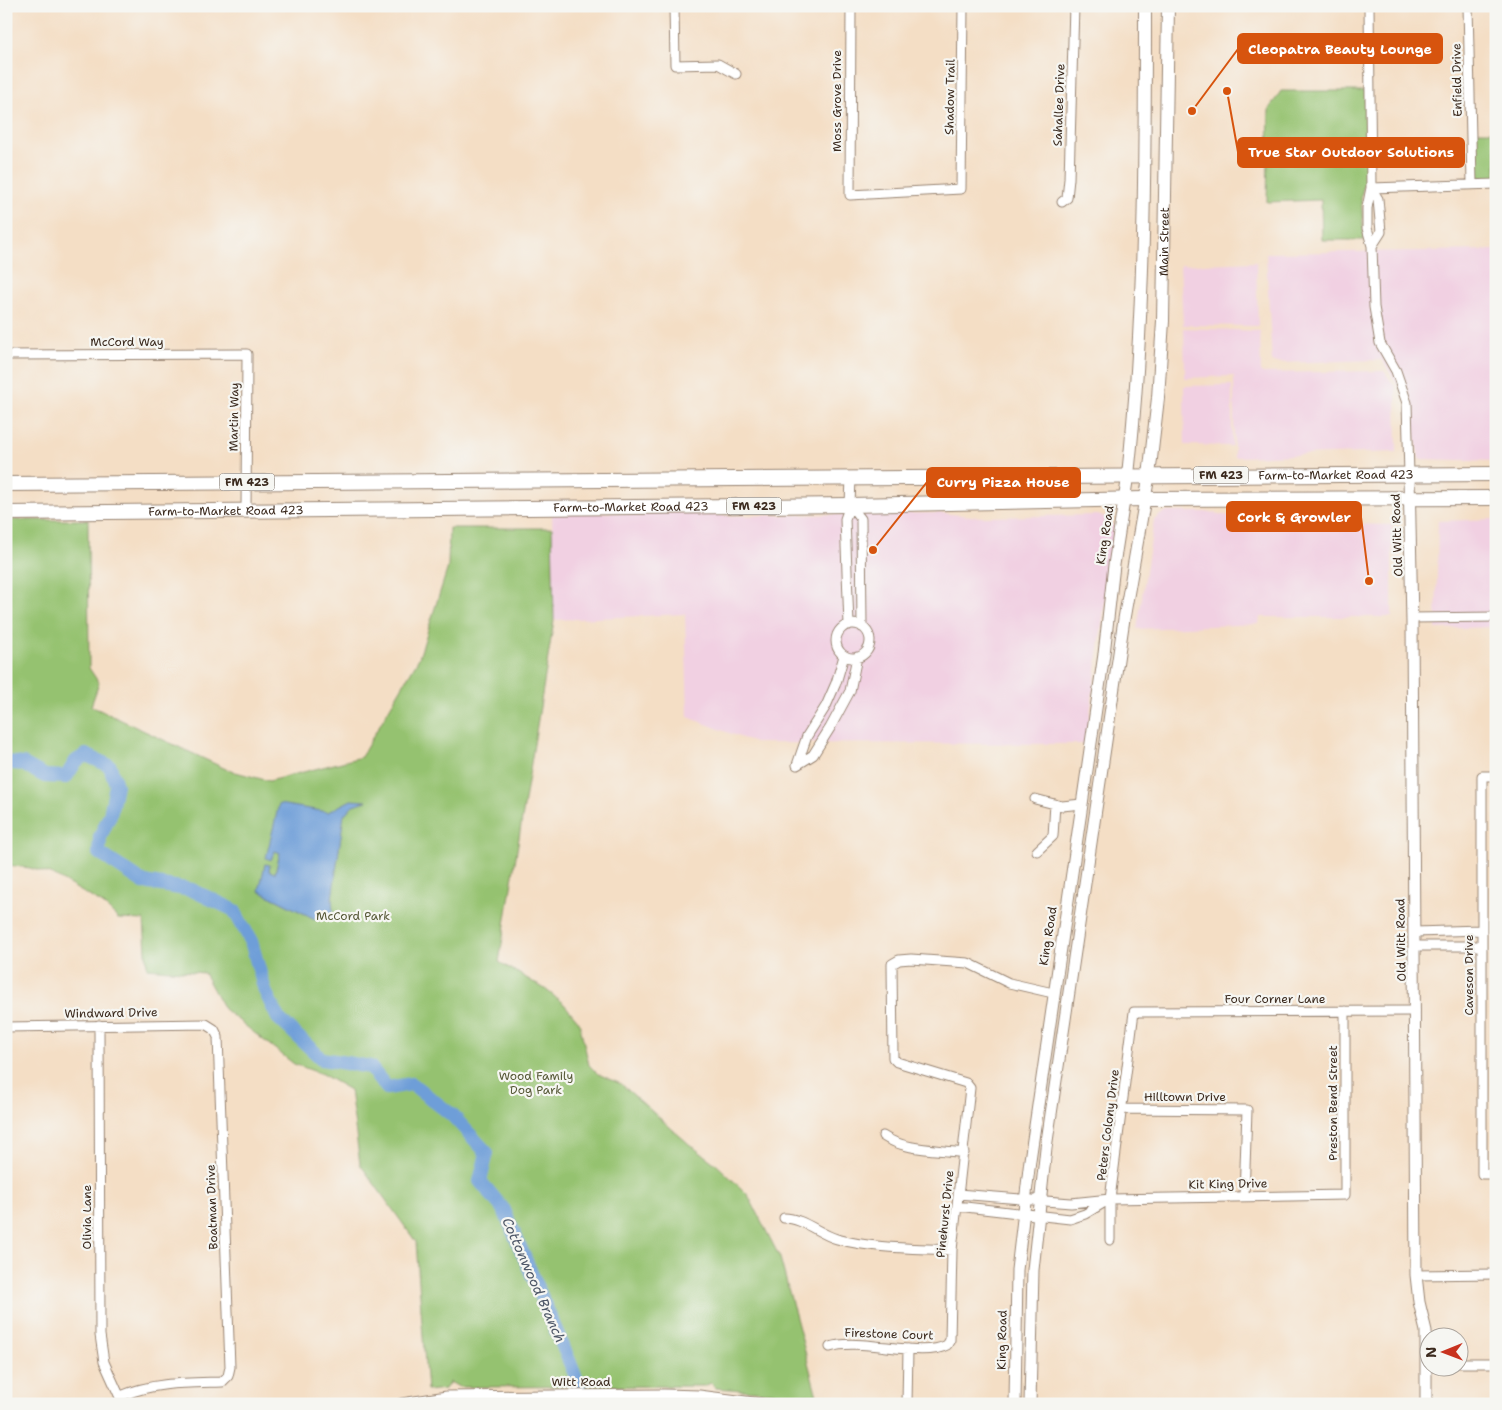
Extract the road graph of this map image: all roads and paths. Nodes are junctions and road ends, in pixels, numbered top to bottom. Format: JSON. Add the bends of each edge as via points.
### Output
{"nodes":[{"id":1,"x":674,"y":6,"type":"edge"},
{"id":2,"x":851,"y":6,"type":"edge"},
{"id":3,"x":964,"y":6,"type":"edge"},
{"id":4,"x":1074,"y":6,"type":"edge"},
{"id":5,"x":1145,"y":6,"type":"edge"},
{"id":6,"x":1168,"y":6,"type":"edge"},
{"id":7,"x":1369,"y":6,"type":"edge"},
{"id":8,"x":1468,"y":6,"type":"edge"},
{"id":9,"x":736,"y":74,"type":"dead end"},
{"id":10,"x":1472,"y":183,"type":"junction"},
{"id":11,"x":1496,"y":184,"type":"edge"},
{"id":12,"x":1371,"y":188,"type":"junction"},
{"id":13,"x":961,"y":189,"type":"joint"},
{"id":14,"x":1062,"y":202,"type":"dead end"},
{"id":15,"x":1372,"y":246,"type":"junction"},
{"id":16,"x":247,"y":354,"type":"joint"},
{"id":17,"x":6,"y":355,"type":"edge"},
{"id":18,"x":1496,"y":474,"type":"edge"},
{"id":19,"x":1128,"y":475,"type":"junction"},
{"id":20,"x":1409,"y":475,"type":"junction"},
{"id":21,"x":1149,"y":476,"type":"junction"},
{"id":22,"x":851,"y":477,"type":"junction"},
{"id":23,"x":246,"y":482,"type":"junction"},
{"id":24,"x":6,"y":484,"type":"edge"},
{"id":25,"x":1496,"y":498,"type":"edge"},
{"id":26,"x":1144,"y":499,"type":"junction"},
{"id":27,"x":1409,"y":499,"type":"junction"},
{"id":28,"x":1125,"y":500,"type":"junction"},
{"id":29,"x":850,"y":505,"type":"junction"},
{"id":30,"x":246,"y":510,"type":"junction"},
{"id":31,"x":6,"y":513,"type":"edge"},
{"id":32,"x":1108,"y":617,"type":"junction"},
{"id":33,"x":1496,"y":617,"type":"edge"},
{"id":34,"x":1412,"y":618,"type":"junction"},
{"id":35,"x":1124,"y":619,"type":"junction"},
{"id":36,"x":849,"y":625,"type":"junction"},
{"id":37,"x":862,"y":627,"type":"junction"},
{"id":38,"x":844,"y":656,"type":"junction"},
{"id":39,"x":857,"y":658,"type":"junction"},
{"id":40,"x":1496,"y":776,"type":"edge"},
{"id":41,"x":1035,"y":798,"type":"dead end"},
{"id":42,"x":1055,"y":804,"type":"junction"},
{"id":43,"x":1082,"y":804,"type":"junction"},
{"id":44,"x":1098,"y":806,"type":"junction"},
{"id":45,"x":1037,"y":851,"type":"dead end"},
{"id":46,"x":1481,"y":930,"type":"junction"},
{"id":47,"x":1415,"y":932,"type":"junction"},
{"id":48,"x":1415,"y":946,"type":"junction"},
{"id":49,"x":1481,"y":946,"type":"junction"},
{"id":50,"x":1053,"y":993,"type":"junction"},
{"id":51,"x":1068,"y":996,"type":"junction"},
{"id":52,"x":1345,"y":1011,"type":"junction"},
{"id":53,"x":1415,"y":1011,"type":"junction"},
{"id":54,"x":1134,"y":1012,"type":"joint"},
{"id":55,"x":99,"y":1025,"type":"junction"},
{"id":56,"x":6,"y":1027,"type":"edge"},
{"id":57,"x":214,"y":1029,"type":"joint"},
{"id":58,"x":1122,"y":1110,"type":"junction"},
{"id":59,"x":883,"y":1136,"type":"dead end"},
{"id":60,"x":964,"y":1153,"type":"junction"},
{"id":61,"x":1496,"y":1174,"type":"edge"},
{"id":62,"x":958,"y":1194,"type":"junction"},
{"id":63,"x":1345,"y":1195,"type":"joint"},
{"id":64,"x":1244,"y":1196,"type":"junction"},
{"id":65,"x":1110,"y":1199,"type":"junction"},
{"id":66,"x":1025,"y":1200,"type":"junction"},
{"id":67,"x":1040,"y":1201,"type":"junction"},
{"id":68,"x":957,"y":1206,"type":"junction"},
{"id":69,"x":1023,"y":1214,"type":"junction"},
{"id":70,"x":1038,"y":1216,"type":"junction"},
{"id":71,"x":784,"y":1218,"type":"dead end"},
{"id":72,"x":1110,"y":1240,"type":"dead end"},
{"id":73,"x":952,"y":1250,"type":"junction"},
{"id":74,"x":1496,"y":1274,"type":"edge"},
{"id":75,"x":1416,"y":1275,"type":"junction"},
{"id":76,"x":1425,"y":1328,"type":"edge"},
{"id":77,"x":947,"y":1345,"type":"joint"},
{"id":78,"x":830,"y":1347,"type":"dead end"},
{"id":79,"x":908,"y":1349,"type":"junction"},
{"id":80,"x":1496,"y":1362,"type":"edge"},
{"id":81,"x":1470,"y":1363,"type":"edge"},
{"id":82,"x":1427,"y":1378,"type":"edge"},
{"id":83,"x":122,"y":1400,"type":"edge"},
{"id":84,"x":402,"y":1404,"type":"edge"},
{"id":85,"x":761,"y":1404,"type":"edge"},
{"id":86,"x":907,"y":1404,"type":"edge"},
{"id":87,"x":1015,"y":1404,"type":"edge"},
{"id":88,"x":1030,"y":1404,"type":"edge"},
{"id":89,"x":1426,"y":1404,"type":"edge"}],
"edges":[{"from":1,"to":9,"type":"street","via":[[675,65],[718,64]]},
{"from":2,"to":13,"type":"street","name":"Moss Grove Drive","via":[[850,195]]},
{"from":3,"to":13,"type":"street","name":"Shadow Trail"},
{"from":4,"to":14,"type":"street","name":"Sahallee Drive","via":[[1070,179],[1067,198]]},
{"from":5,"to":19,"type":"main road","name":"Main Street","via":[[1144,191],[1136,403]]},
{"from":6,"to":21,"type":"main road","name":"Main Street","via":[[1164,321]]},
{"from":7,"to":12,"type":"street"},
{"from":8,"to":10,"type":"street","name":"Enfield Drive"},
{"from":10,"to":11,"type":"street"},
{"from":10,"to":12,"type":"street"},
{"from":12,"to":15,"type":"street","via":[[1367,228]]},
{"from":12,"to":15,"type":"street","via":[[1378,199],[1381,232]]},
{"from":15,"to":20,"type":"street","via":[[1374,307],[1380,343],[1396,371],[1407,403]]},
{"from":16,"to":17,"type":"street","name":"McCord Way"},
{"from":16,"to":23,"type":"street","name":"Martin Way"},
{"from":18,"to":20,"type":"main road","name":"Farm-to-Market Road 423","number":"FM 423"},
{"from":19,"to":21,"type":"main road","name":"Farm-to-Market Road 423","number":"FM 423"},
{"from":19,"to":22,"type":"main road","name":"Farm-to-Market Road 423","number":"FM 423"},
{"from":19,"to":28,"type":"street","name":"King Road"},
{"from":20,"to":21,"type":"main road","name":"Farm-to-Market Road 423","number":"FM 423"},
{"from":20,"to":27,"type":"street","name":"Old Witt Road"},
{"from":21,"to":26,"type":"street"},
{"from":22,"to":23,"type":"main road","name":"Farm-to-Market Road 423","number":"FM 423"},
{"from":22,"to":29,"type":"street"},
{"from":23,"to":24,"type":"main road","name":"Farm-to-Market Road 423","number":"FM 423"},
{"from":23,"to":30,"type":"street","name":"Martin Way"},
{"from":25,"to":27,"type":"main road","name":"Farm-to-Market Road 423","number":"FM 423"},
{"from":26,"to":27,"type":"main road","name":"Farm-to-Market Road 423","number":"FM 423"},
{"from":26,"to":28,"type":"main road","name":"Farm-to-Market Road 423","number":"FM 423"},
{"from":26,"to":35,"type":"street"},
{"from":27,"to":34,"type":"street","name":"Old Witt Road"},
{"from":28,"to":29,"type":"main road","name":"Farm-to-Market Road 423","number":"FM 423"},
{"from":28,"to":32,"type":"street","name":"King Road"},
{"from":29,"to":30,"type":"main road","name":"Farm-to-Market Road 423","number":"FM 423"},
{"from":29,"to":36,"type":"street","via":[[845,519]]},
{"from":29,"to":37,"type":"street","via":[[861,519]]},
{"from":30,"to":31,"type":"main road","name":"Farm-to-Market Road 423","number":"FM 423"},
{"from":32,"to":35,"type":"street"},
{"from":32,"to":43,"type":"street","name":"King Road"},
{"from":33,"to":34,"type":"street"},
{"from":34,"to":47,"type":"street","name":"Old Witt Road"},
{"from":35,"to":44,"type":"street"},
{"from":36,"to":37,"type":"street"},
{"from":36,"to":38,"type":"street","via":[[837,636],[837,647]]},
{"from":37,"to":39,"type":"street","via":[[868,635],[869,646]]},
{"from":38,"to":39,"type":"street"},
{"from":38,"to":39,"type":"street","via":[[836,683],[807,736],[797,765],[813,755],[830,728],[850,691]]},
{"from":40,"to":46,"type":"street","name":"Caveson Drive","via":[[1482,776]]},
{"from":41,"to":42,"type":"street"},
{"from":42,"to":43,"type":"street"},
{"from":42,"to":45,"type":"street","via":[[1053,836]]},
{"from":43,"to":44,"type":"street"},
{"from":43,"to":50,"type":"street","name":"King Road"},
{"from":44,"to":51,"type":"street"},
{"from":46,"to":47,"type":"street"},
{"from":46,"to":49,"type":"street","name":"Caveson Drive"},
{"from":47,"to":48,"type":"street","name":"Old Witt Road"},
{"from":48,"to":49,"type":"street"},
{"from":48,"to":53,"type":"street","name":"Old Witt Road"},
{"from":49,"to":61,"type":"street","name":"Caveson Drive","via":[[1482,1174]]},
{"from":50,"to":51,"type":"street"},
{"from":50,"to":60,"type":"street","name":"Pinehurst Drive","via":[[1009,983],[968,964],[911,959],[892,964],[893,1058],[969,1086]]},
{"from":50,"to":66,"type":"street","name":"King Road"},
{"from":51,"to":67,"type":"street"},
{"from":52,"to":53,"type":"street","name":"Four Corner Lane"},
{"from":52,"to":54,"type":"street","name":"Four Corner Lane"},
{"from":52,"to":63,"type":"street","name":"Preston Bend Street"},
{"from":53,"to":75,"type":"street","name":"Old Witt Road"},
{"from":54,"to":58,"type":"street","name":"Peters Colony Drive"},
{"from":55,"to":56,"type":"street","name":"Windward Drive"},
{"from":55,"to":57,"type":"street","name":"Windward Drive","via":[[206,1024]]},
{"from":55,"to":83,"type":"street","name":"Olivia Lane","via":[[100,1336],[104,1362]]},
{"from":57,"to":83,"type":"street","name":"Boatman Drive","via":[[218,1037],[228,1376],[222,1382],[160,1383],[140,1387]]},
{"from":58,"to":64,"type":"street","name":"Hilltown Drive","via":[[1247,1110]]},
{"from":58,"to":65,"type":"street","name":"Peters Colony Drive"},
{"from":59,"to":60,"type":"street","via":[[902,1145]]},
{"from":60,"to":62,"type":"street","name":"Pinehurst Drive"},
{"from":62,"to":66,"type":"street","name":"Kit King Drive"},
{"from":62,"to":68,"type":"street","name":"Pinehurst Drive"},
{"from":63,"to":64,"type":"street","name":"Kit King Drive"},
{"from":64,"to":65,"type":"street","name":"Kit King Drive"},
{"from":65,"to":67,"type":"street","name":"Kit King Drive","via":[[1071,1203]]},
{"from":65,"to":70,"type":"street","name":"Kit King Drive","via":[[1070,1219]]},
{"from":65,"to":72,"type":"street","name":"Peters Colony Drive"},
{"from":66,"to":67,"type":"street","name":"Kit King Drive"},
{"from":66,"to":69,"type":"street","name":"King Road"},
{"from":67,"to":70,"type":"street"},
{"from":68,"to":69,"type":"street","name":"Kit King Drive"},
{"from":68,"to":73,"type":"street","name":"Pinehurst Drive"},
{"from":69,"to":70,"type":"street","name":"Kit King Drive"},
{"from":69,"to":87,"type":"street","name":"King Road","via":[[1017,1270]]},
{"from":70,"to":88,"type":"street","via":[[1033,1270]]},
{"from":71,"to":73,"type":"street","via":[[800,1221],[836,1239],[859,1244]]},
{"from":73,"to":77,"type":"street","name":"Pinehurst Drive","via":[[951,1333]]},
{"from":74,"to":75,"type":"street"},
{"from":75,"to":76,"type":"street","name":"Old Witt Road"},
{"from":77,"to":79,"type":"street","name":"Firestone Court"},
{"from":78,"to":79,"type":"street","name":"Firestone Court","via":[[846,1344]]},
{"from":79,"to":86,"type":"street"},
{"from":80,"to":81,"type":"street"},
{"from":82,"to":89,"type":"street","name":"Old Witt Road"},
{"from":84,"to":85,"type":"street","name":"Witt Road","via":[[447,1397],[699,1396]]}]}
